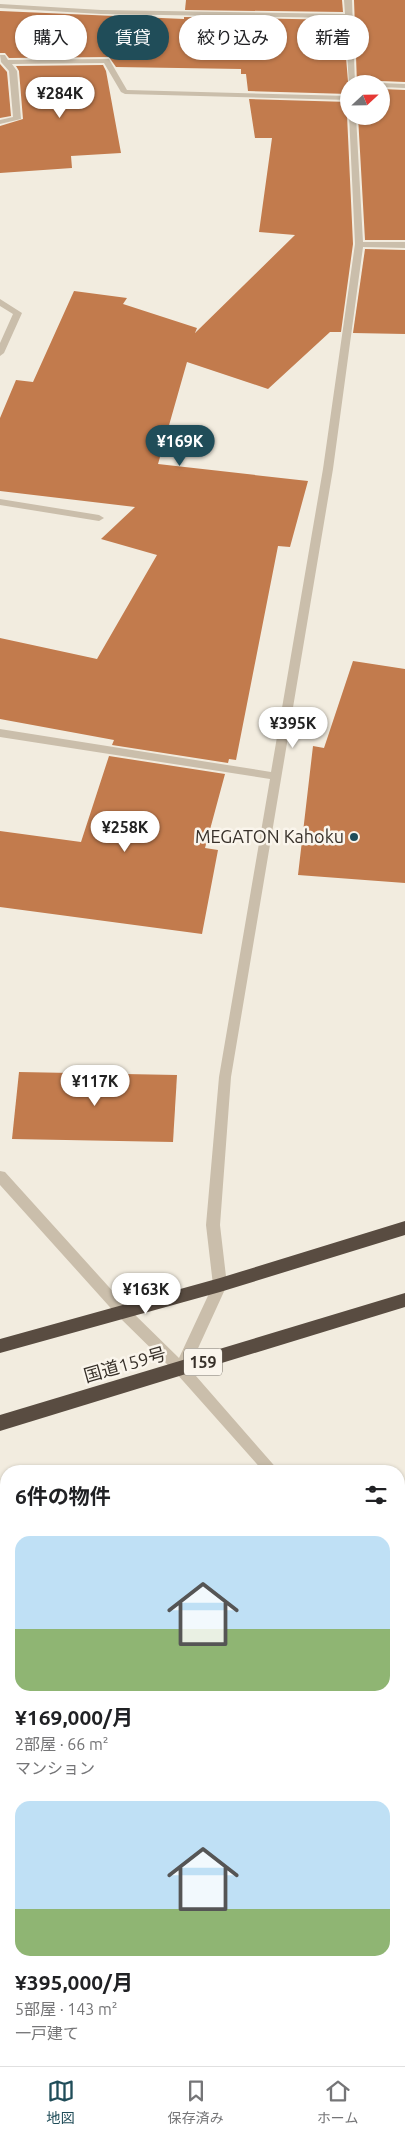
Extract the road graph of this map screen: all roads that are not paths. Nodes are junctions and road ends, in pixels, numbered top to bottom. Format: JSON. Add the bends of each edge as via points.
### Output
{"nodes":[{"id":1,"x":348,"y":0,"type":"edge"},
{"id":2,"x":0,"y":6,"type":"edge"},
{"id":3,"x":297,"y":15,"type":"edge"},
{"id":4,"x":348,"y":15,"type":"edge"},
{"id":5,"x":3,"y":59,"type":"edge"},
{"id":6,"x":350,"y":60,"type":"edge"},
{"id":7,"x":351,"y":75,"type":"edge"},
{"id":8,"x":390,"y":85,"type":"edge"},
{"id":9,"x":405,"y":86,"type":"edge"},
{"id":10,"x":340,"y":98,"type":"edge"},
{"id":11,"x":0,"y":122,"type":"edge"},
{"id":12,"x":352,"y":125,"type":"edge"},
{"id":13,"x":359,"y":244,"type":"junction"},
{"id":14,"x":405,"y":245,"type":"edge"},
{"id":15,"x":0,"y":302,"type":"edge"},
{"id":16,"x":0,"y":354,"type":"edge"},
{"id":17,"x":0,"y":502,"type":"edge"},
{"id":18,"x":100,"y":518,"type":"dead end"},
{"id":19,"x":0,"y":732,"type":"edge"},
{"id":20,"x":276,"y":776,"type":"junction"},
{"id":21,"x":0,"y":1176,"type":"edge"},
{"id":22,"x":405,"y":1228,"type":"edge"},
{"id":23,"x":220,"y":1284,"type":"junction"},
{"id":24,"x":405,"y":1300,"type":"edge"},
{"id":25,"x":122,"y":1312,"type":"junction"},
{"id":26,"x":0,"y":1346,"type":"edge"},
{"id":27,"x":181,"y":1369,"type":"junction"},
{"id":28,"x":0,"y":1423,"type":"edge"},
{"id":29,"x":267,"y":1465,"type":"edge"}],
"edges":[{"from":1,"to":4,"type":"street"},
{"from":2,"to":3,"type":"street","via":[[101,12]]},
{"from":5,"to":10,"type":"street","via":[[106,61],[125,92]]},
{"from":5,"to":11,"type":"street","via":[[13,71],[17,119]]},
{"from":6,"to":7,"type":"street"},
{"from":8,"to":9,"type":"street"},
{"from":12,"to":13,"type":"street"},
{"from":13,"to":14,"type":"street"},
{"from":13,"to":20,"type":"street","via":[[328,469]]},
{"from":15,"to":16,"type":"street","via":[[18,312]]},
{"from":17,"to":18,"type":"street"},
{"from":19,"to":20,"type":"street"},
{"from":20,"to":23,"type":"street","via":[[225,1077],[214,1225]]},
{"from":21,"to":25,"type":"street"},
{"from":22,"to":23,"type":"highway"},
{"from":23,"to":25,"type":"highway"},
{"from":23,"to":27,"type":"street"},
{"from":24,"to":27,"type":"highway","name":"国道159号","number":"159"},
{"from":25,"to":26,"type":"highway"},
{"from":25,"to":27,"type":"street"},
{"from":27,"to":28,"type":"highway","name":"国道159号","number":"159"},
{"from":27,"to":29,"type":"street"}]}
